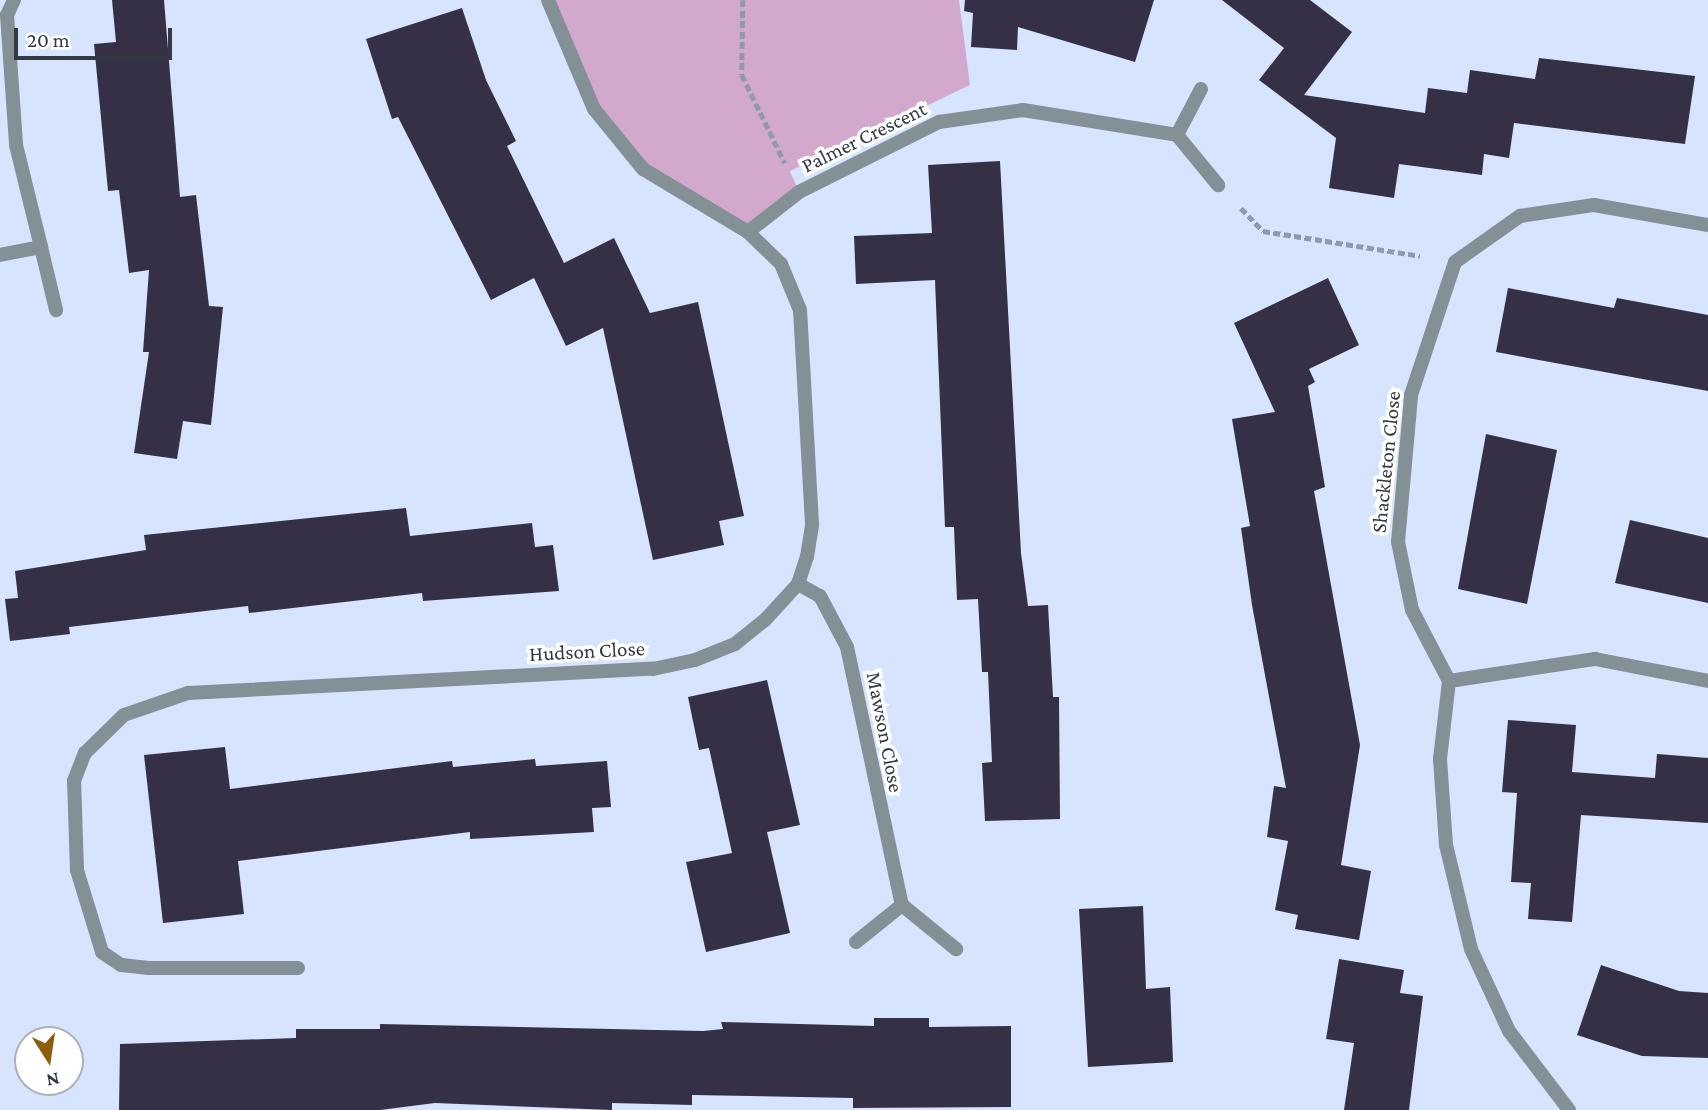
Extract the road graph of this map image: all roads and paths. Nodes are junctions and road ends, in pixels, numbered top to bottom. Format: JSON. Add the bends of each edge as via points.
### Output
{"nodes":[{"id":1,"x":14,"y":0,"type":"edge"},
{"id":2,"x":548,"y":0,"type":"edge"},
{"id":3,"x":743,"y":0,"type":"edge"},
{"id":4,"x":1201,"y":89,"type":"dead end"},
{"id":5,"x":1177,"y":135,"type":"junction"},
{"id":6,"x":1218,"y":185,"type":"joint"},
{"id":7,"x":799,"y":192,"type":"junction"},
{"id":8,"x":1708,"y":225,"type":"edge"},
{"id":9,"x":748,"y":232,"type":"junction"},
{"id":10,"x":41,"y":247,"type":"junction"},
{"id":11,"x":0,"y":255,"type":"edge"},
{"id":12,"x":1455,"y":262,"type":"junction"},
{"id":13,"x":55,"y":310,"type":"dead end"},
{"id":14,"x":798,"y":584,"type":"junction"},
{"id":15,"x":1449,"y":681,"type":"junction"},
{"id":16,"x":1708,"y":681,"type":"edge"},
{"id":17,"x":902,"y":905,"type":"junction"},
{"id":18,"x":856,"y":942,"type":"dead end"},
{"id":19,"x":956,"y":949,"type":"dead end"},
{"id":20,"x":298,"y":968,"type":"dead end"},
{"id":21,"x":1569,"y":1110,"type":"edge"}],
"edges":[{"from":1,"to":10,"type":"street","via":[[7,15],[16,145]]},
{"from":2,"to":9,"type":"street","via":[[594,109],[643,169]]},
{"from":3,"to":7,"type":"path","via":[[742,75]]},
{"from":4,"to":5,"type":"street"},
{"from":5,"to":6,"type":"street"},
{"from":5,"to":7,"type":"street","name":"Palmer Crescent","via":[[1023,110],[939,122]]},
{"from":6,"to":12,"type":"path","via":[[1263,230]]},
{"from":7,"to":9,"type":"street","name":"Palmer Crescent"},
{"from":8,"to":12,"type":"street","via":[[1594,205],[1520,216]]},
{"from":9,"to":14,"type":"street","via":[[782,264],[800,310],[812,524]]},
{"from":10,"to":11,"type":"street"},
{"from":10,"to":13,"type":"street"},
{"from":12,"to":15,"type":"street","name":"Shackleton Close","via":[[1411,395],[1398,542],[1412,610]]},
{"from":14,"to":17,"type":"street","name":"Mawson Close","via":[[820,596],[847,647]]},
{"from":14,"to":20,"type":"street","name":"Hudson Close","via":[[735,644],[653,669],[188,693],[124,715],[85,753],[74,781],[77,870],[102,952],[121,965],[149,968]]},
{"from":15,"to":16,"type":"street","via":[[1595,659]]},
{"from":15,"to":21,"type":"street","via":[[1440,758],[1445,833],[1471,949],[1509,1031]]},
{"from":17,"to":18,"type":"street"},
{"from":17,"to":19,"type":"street"}]}
